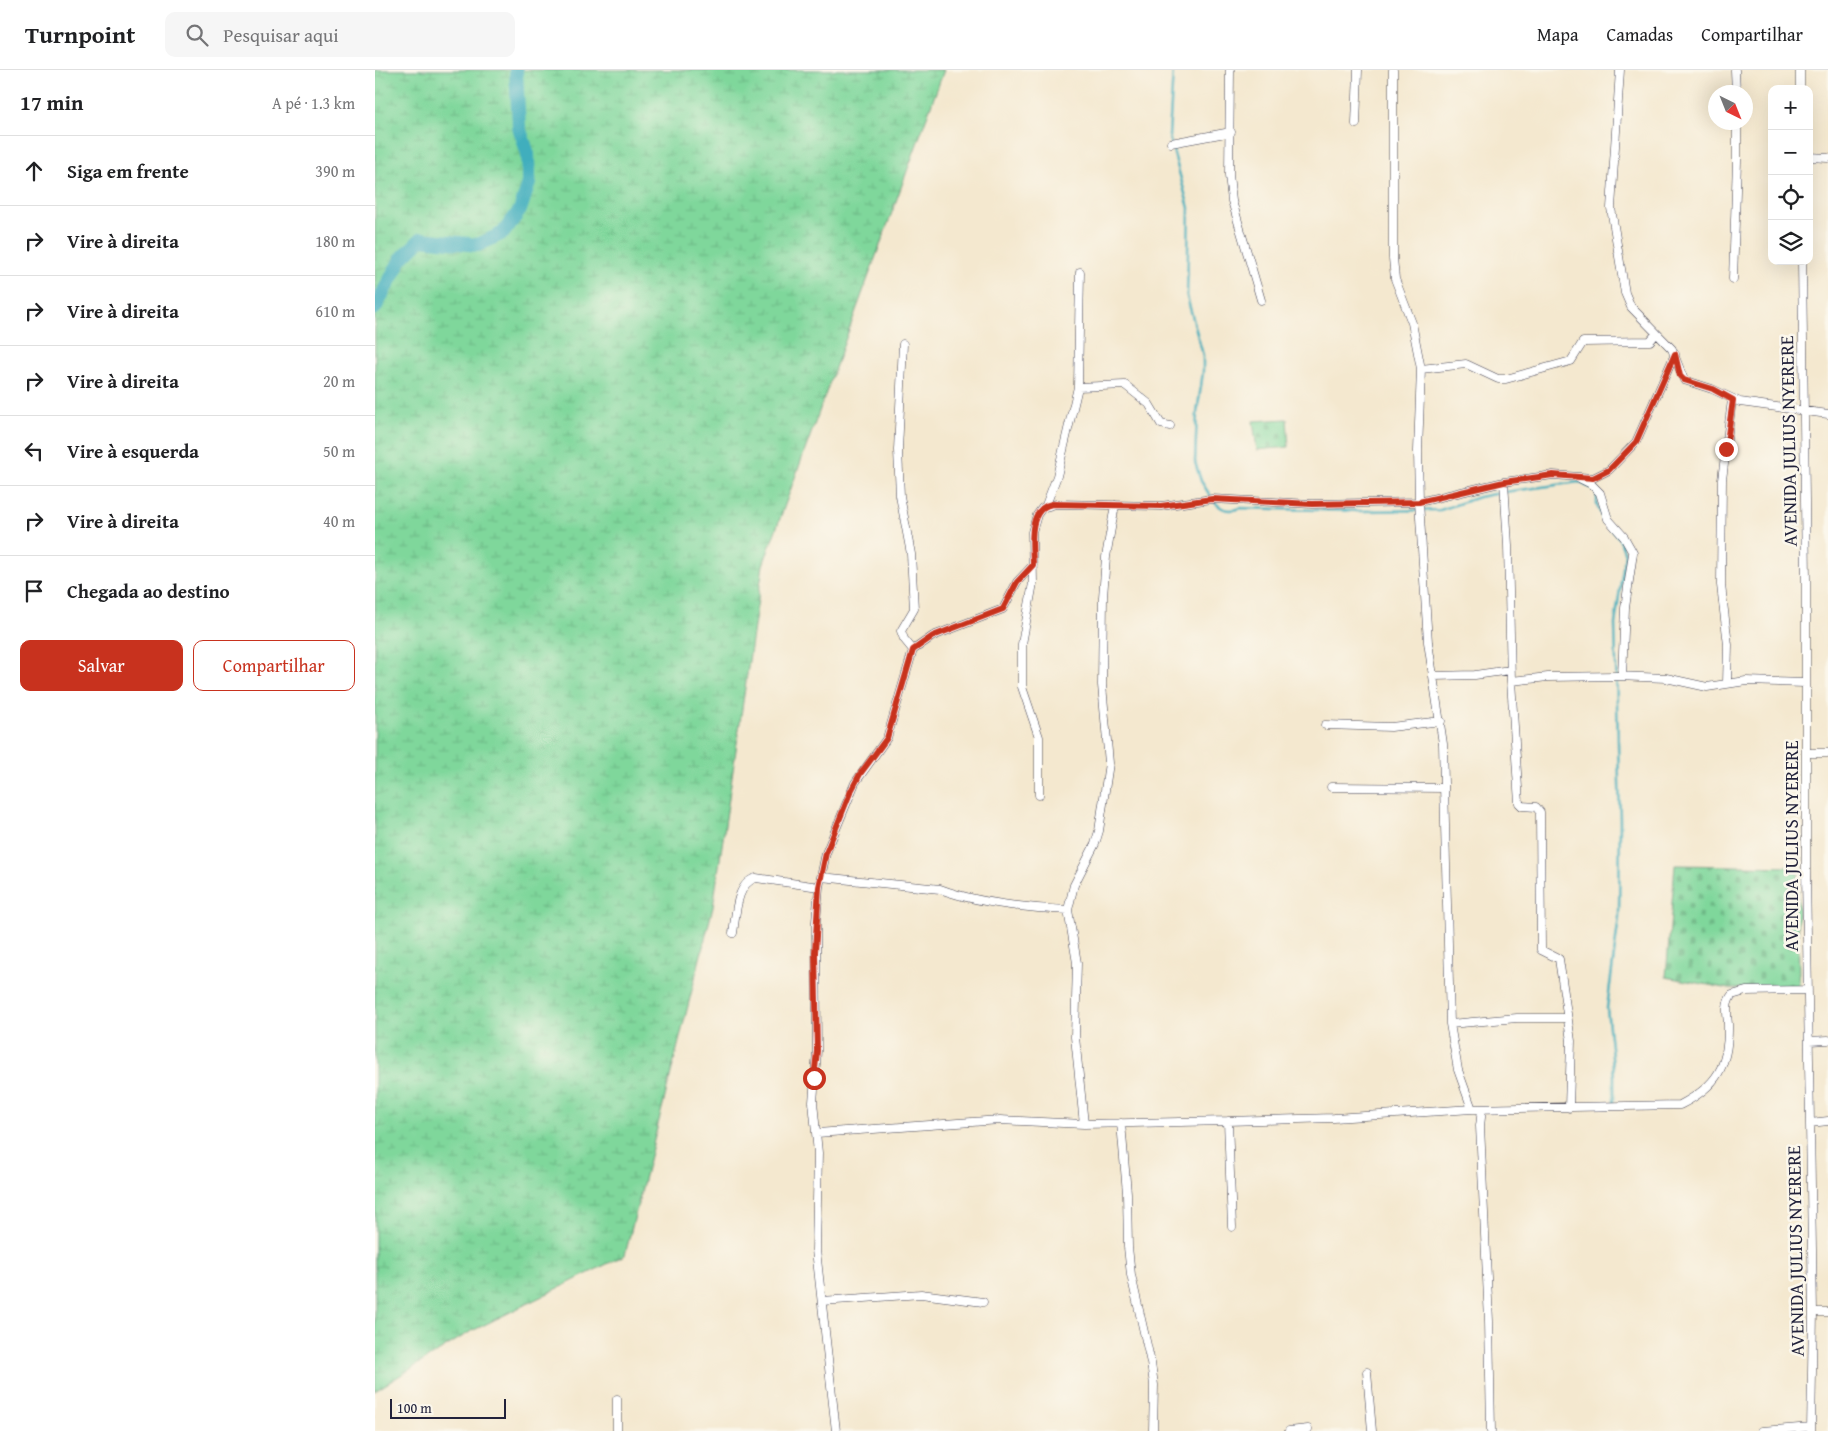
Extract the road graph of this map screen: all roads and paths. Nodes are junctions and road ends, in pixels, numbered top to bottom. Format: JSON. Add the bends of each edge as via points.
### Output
{"nodes":[{"id":1,"x":1231,"y":70,"type":"edge"},
{"id":2,"x":1358,"y":70,"type":"edge"},
{"id":3,"x":1393,"y":70,"type":"edge"},
{"id":4,"x":1620,"y":70,"type":"edge"},
{"id":5,"x":1735,"y":70,"type":"edge"},
{"id":6,"x":1800,"y":70,"type":"edge"},
{"id":7,"x":1736,"y":85,"type":"edge"},
{"id":8,"x":1800,"y":85,"type":"edge"},
{"id":9,"x":1356,"y":124,"type":"dead end"},
{"id":10,"x":1737,"y":130,"type":"edge"},
{"id":11,"x":1231,"y":132,"type":"junction"},
{"id":12,"x":1171,"y":143,"type":"dead end"},
{"id":13,"x":1813,"y":158,"type":"edge"},
{"id":14,"x":1828,"y":158,"type":"edge"},
{"id":15,"x":1802,"y":265,"type":"edge"},
{"id":16,"x":1080,"y":272,"type":"dead end"},
{"id":17,"x":1733,"y":279,"type":"dead end"},
{"id":18,"x":1261,"y":300,"type":"dead end"},
{"id":19,"x":1656,"y":334,"type":"junction"},
{"id":20,"x":903,"y":344,"type":"dead end"},
{"id":21,"x":1675,"y":354,"type":"junction"},
{"id":22,"x":1421,"y":369,"type":"junction"},
{"id":23,"x":1078,"y":387,"type":"junction"},
{"id":24,"x":1733,"y":400,"type":"junction"},
{"id":25,"x":1804,"y":412,"type":"junction"},
{"id":26,"x":1828,"y":414,"type":"edge"},
{"id":27,"x":1170,"y":426,"type":"dead end"},
{"id":28,"x":1572,"y":475,"type":"junction"},
{"id":29,"x":1504,"y":482,"type":"junction"},
{"id":30,"x":1419,"y":502,"type":"junction"},
{"id":31,"x":1046,"y":505,"type":"junction"},
{"id":32,"x":1115,"y":505,"type":"junction"},
{"id":33,"x":1033,"y":565,"type":"junction"},
{"id":34,"x":913,"y":650,"type":"junction"},
{"id":35,"x":1510,"y":670,"type":"junction"},
{"id":36,"x":1433,"y":676,"type":"junction"},
{"id":37,"x":1622,"y":676,"type":"junction"},
{"id":38,"x":1511,"y":681,"type":"junction"},
{"id":39,"x":1727,"y":683,"type":"junction"},
{"id":40,"x":1805,"y":683,"type":"junction"},
{"id":41,"x":1441,"y":721,"type":"junction"},
{"id":42,"x":1325,"y":725,"type":"dead end"},
{"id":43,"x":1806,"y":753,"type":"junction"},
{"id":44,"x":1828,"y":753,"type":"edge"},
{"id":45,"x":1331,"y":786,"type":"dead end"},
{"id":46,"x":1444,"y":788,"type":"junction"},
{"id":47,"x":1039,"y":795,"type":"dead end"},
{"id":48,"x":821,"y":877,"type":"junction"},
{"id":49,"x":819,"y":887,"type":"junction"},
{"id":50,"x":1068,"y":910,"type":"junction"},
{"id":51,"x":733,"y":933,"type":"dead end"},
{"id":52,"x":1808,"y":990,"type":"junction"},
{"id":53,"x":1567,"y":1018,"type":"junction"},
{"id":54,"x":1450,"y":1024,"type":"junction"},
{"id":55,"x":1828,"y":1040,"type":"edge"},
{"id":56,"x":1809,"y":1041,"type":"junction"},
{"id":57,"x":1569,"y":1108,"type":"junction"},
{"id":58,"x":1472,"y":1109,"type":"junction"},
{"id":59,"x":1482,"y":1109,"type":"junction"},
{"id":60,"x":1228,"y":1121,"type":"junction"},
{"id":61,"x":1828,"y":1121,"type":"edge"},
{"id":62,"x":1121,"y":1123,"type":"junction"},
{"id":63,"x":1810,"y":1123,"type":"junction"},
{"id":64,"x":1084,"y":1124,"type":"junction"},
{"id":65,"x":817,"y":1133,"type":"junction"},
{"id":66,"x":1232,"y":1227,"type":"dead end"},
{"id":67,"x":822,"y":1301,"type":"junction"},
{"id":68,"x":983,"y":1302,"type":"dead end"},
{"id":69,"x":1813,"y":1312,"type":"junction"},
{"id":70,"x":1828,"y":1312,"type":"edge"},
{"id":71,"x":1367,"y":1372,"type":"dead end"},
{"id":72,"x":617,"y":1398,"type":"dead end"},
{"id":73,"x":1308,"y":1429,"type":"dead end"},
{"id":74,"x":1811,"y":1429,"type":"edge"},
{"id":75,"x":617,"y":1431,"type":"edge"},
{"id":76,"x":835,"y":1431,"type":"edge"},
{"id":77,"x":1153,"y":1431,"type":"edge"},
{"id":78,"x":1289,"y":1431,"type":"edge"},
{"id":79,"x":1372,"y":1431,"type":"edge"},
{"id":80,"x":1491,"y":1431,"type":"edge"},
{"id":81,"x":1761,"y":1431,"type":"edge"}],
"edges":[{"from":1,"to":11,"type":"street"},
{"from":2,"to":9,"type":"street"},
{"from":3,"to":22,"type":"street","via":[[1395,279],[1412,323]]},
{"from":4,"to":19,"type":"street","via":[[1611,189],[1614,229],[1627,300]]},
{"from":5,"to":7,"type":"street"},
{"from":6,"to":8,"type":"street"},
{"from":10,"to":17,"type":"street"},
{"from":11,"to":12,"type":"street"},
{"from":11,"to":18,"type":"street","via":[[1229,175],[1233,201]]},
{"from":13,"to":14,"type":"street"},
{"from":15,"to":25,"type":"street","name":"AVENIDA JULIUS NYERERE"},
{"from":16,"to":23,"type":"street"},
{"from":19,"to":21,"type":"street"},
{"from":19,"to":22,"type":"street","via":[[1650,341],[1583,342],[1571,361],[1506,379],[1498,379],[1466,364]]},
{"from":20,"to":34,"type":"street","via":[[898,450],[900,496],[911,554],[914,609],[901,631]]},
{"from":21,"to":24,"type":"street","via":[[1684,380],[1713,389]]},
{"from":21,"to":28,"type":"street","via":[[1636,442],[1609,470],[1593,478]]},
{"from":22,"to":30,"type":"street"},
{"from":23,"to":27,"type":"street","via":[[1125,385],[1149,404],[1161,424]]},
{"from":23,"to":31,"type":"street","via":[[1057,476]]},
{"from":24,"to":25,"type":"street"},
{"from":24,"to":39,"type":"street","via":[[1722,480],[1721,585],[1728,645]]},
{"from":25,"to":26,"type":"street"},
{"from":25,"to":40,"type":"street","name":"AVENIDA JULIUS NYERERE"},
{"from":28,"to":29,"type":"street"},
{"from":28,"to":37,"type":"street","via":[[1591,484],[1600,493],[1608,519],[1633,553],[1625,608]]},
{"from":29,"to":30,"type":"street"},
{"from":29,"to":35,"type":"street"},
{"from":30,"to":32,"type":"street","via":[[1312,504],[1212,499],[1173,505]]},
{"from":30,"to":36,"type":"street"},
{"from":31,"to":32,"type":"street"},
{"from":31,"to":33,"type":"street","via":[[1039,512],[1034,526]]},
{"from":32,"to":50,"type":"street","via":[[1103,597],[1102,685],[1109,763],[1099,831],[1074,885]]},
{"from":33,"to":34,"type":"street","via":[[1017,582],[1003,609],[933,636]]},
{"from":33,"to":47,"type":"street","via":[[1033,583],[1021,644],[1023,688],[1039,737]]},
{"from":34,"to":48,"type":"street","via":[[892,728],[850,793],[826,853]]},
{"from":35,"to":36,"type":"street"},
{"from":35,"to":38,"type":"street"},
{"from":36,"to":41,"type":"street"},
{"from":37,"to":38,"type":"street"},
{"from":37,"to":39,"type":"street","via":[[1666,678],[1707,687]]},
{"from":38,"to":53,"type":"street","via":[[1519,803],[1536,807],[1540,812],[1541,950],[1559,959]]},
{"from":39,"to":40,"type":"street"},
{"from":40,"to":43,"type":"street","name":"AVENIDA JULIUS NYERERE"},
{"from":41,"to":42,"type":"street","via":[[1391,727]]},
{"from":41,"to":46,"type":"street"},
{"from":43,"to":44,"type":"street"},
{"from":43,"to":52,"type":"street","name":"AVENIDA JULIUS NYERERE"},
{"from":45,"to":46,"type":"street"},
{"from":46,"to":54,"type":"street"},
{"from":48,"to":49,"type":"street"},
{"from":48,"to":50,"type":"street","via":[[940,889],[953,895],[1028,908]]},
{"from":49,"to":51,"type":"street","via":[[756,878],[749,880],[743,886]]},
{"from":49,"to":65,"type":"street","via":[[815,952],[817,1051],[813,1102]]},
{"from":50,"to":64,"type":"street","via":[[1077,964],[1075,1037]]},
{"from":52,"to":56,"type":"street","name":"AVENIDA JULIUS NYERERE"},
{"from":52,"to":57,"type":"street","via":[[1746,991],[1732,995],[1727,1008],[1727,1053],[1717,1077],[1705,1091],[1681,1105]]},
{"from":53,"to":54,"type":"street","via":[[1517,1018]]},
{"from":53,"to":57,"type":"street","via":[[1571,1041]]},
{"from":54,"to":58,"type":"street","via":[[1459,1070]]},
{"from":55,"to":56,"type":"street"},
{"from":56,"to":63,"type":"street","name":"AVENIDA JULIUS NYERERE"},
{"from":57,"to":59,"type":"street"},
{"from":58,"to":59,"type":"street"},
{"from":58,"to":60,"type":"street"},
{"from":59,"to":80,"type":"street"},
{"from":60,"to":62,"type":"street"},
{"from":60,"to":66,"type":"street"},
{"from":61,"to":63,"type":"street"},
{"from":62,"to":64,"type":"street"},
{"from":62,"to":77,"type":"street","via":[[1128,1247],[1131,1275],[1151,1363]]},
{"from":63,"to":69,"type":"street","name":"AVENIDA JULIUS NYERERE"},
{"from":64,"to":65,"type":"street","via":[[1000,1120]]},
{"from":65,"to":67,"type":"street","via":[[816,1250]]},
{"from":67,"to":68,"type":"street","via":[[921,1294]]},
{"from":67,"to":76,"type":"street"},
{"from":69,"to":70,"type":"street"},
{"from":69,"to":74,"type":"street","name":"AVENIDA JULIUS NYERERE"},
{"from":71,"to":79,"type":"street"},
{"from":72,"to":75,"type":"street"},
{"from":73,"to":78,"type":"street"},
{"from":74,"to":81,"type":"street"}]}
